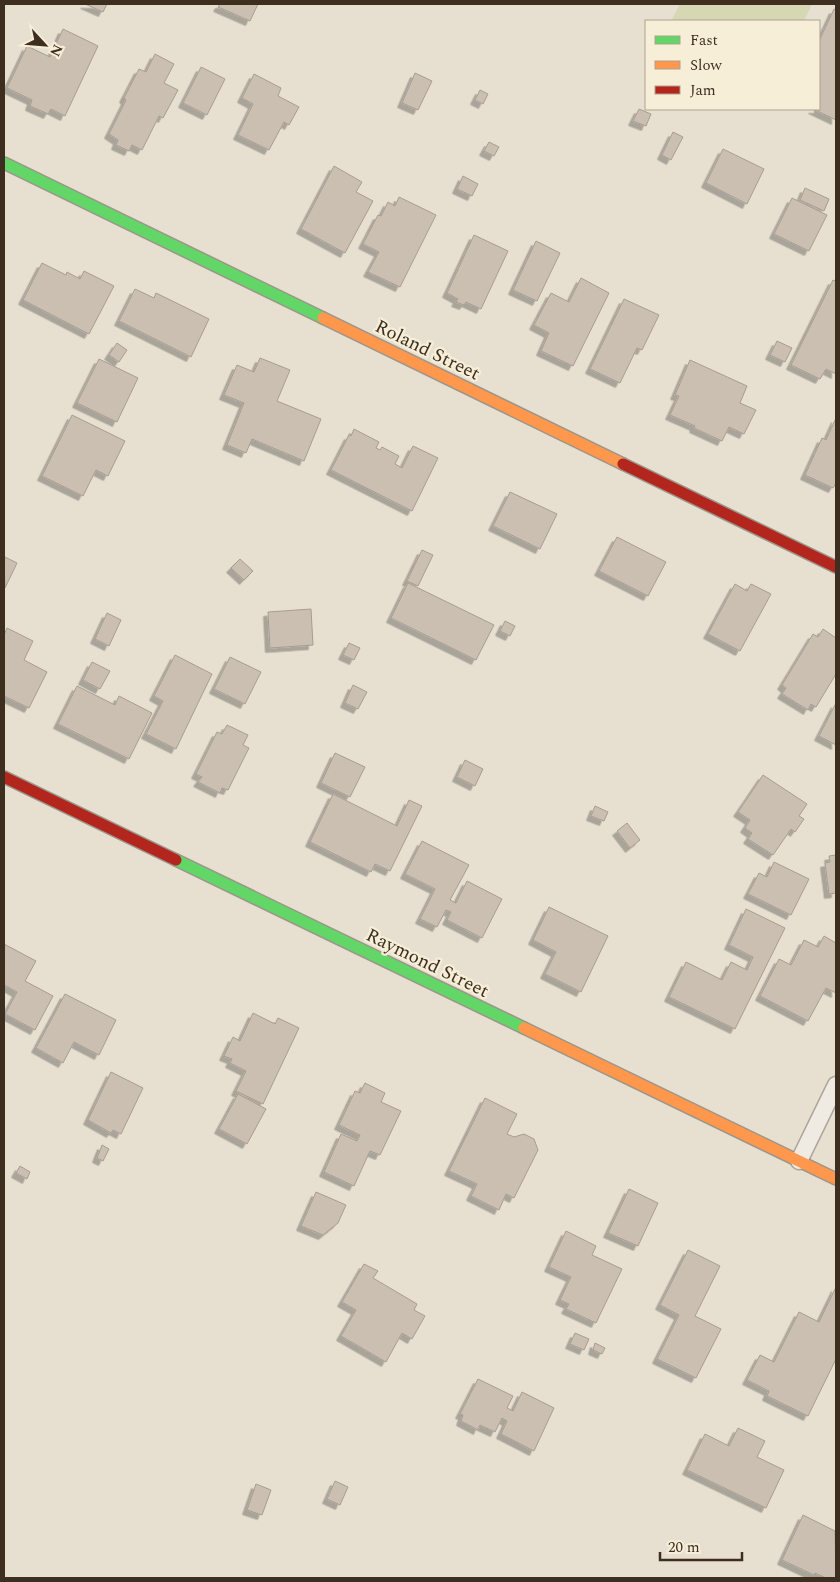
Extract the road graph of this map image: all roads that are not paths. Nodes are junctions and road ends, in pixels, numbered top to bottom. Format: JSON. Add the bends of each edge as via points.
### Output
{"nodes":[{"id":1,"x":4,"y":163,"type":"edge"},
{"id":2,"x":836,"y":568,"type":"edge"},
{"id":3,"x":4,"y":777,"type":"edge"},
{"id":4,"x":836,"y":1085,"type":"edge"},
{"id":5,"x":799,"y":1161,"type":"junction"},
{"id":6,"x":836,"y":1178,"type":"edge"}],
"edges":[{"from":1,"to":2,"type":"street","name":"Roland Street"},
{"from":3,"to":5,"type":"street","name":"Raymond Street"},
{"from":4,"to":5,"type":"lane"},
{"from":5,"to":6,"type":"street","name":"Raymond Street"}]}
